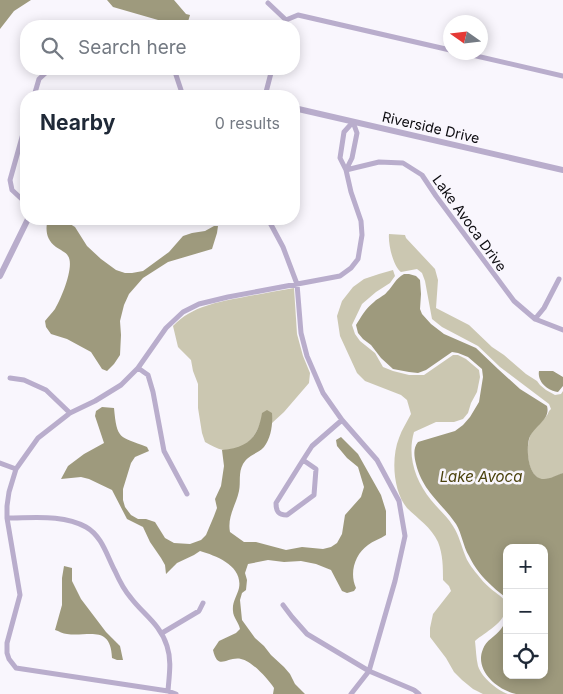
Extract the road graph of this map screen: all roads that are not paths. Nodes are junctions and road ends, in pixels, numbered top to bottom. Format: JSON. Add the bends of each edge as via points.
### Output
{"nodes":[{"id":1,"x":268,"y":3,"type":"dead end"},
{"id":2,"x":286,"y":20,"type":"joint"},
{"id":3,"x":443,"y":48,"type":"edge"},
{"id":4,"x":488,"y":59,"type":"edge"},
{"id":5,"x":43,"y":75,"type":"edge"},
{"id":6,"x":176,"y":75,"type":"edge"},
{"id":7,"x":270,"y":75,"type":"edge"},
{"id":8,"x":563,"y":76,"type":"edge"},
{"id":9,"x":36,"y":90,"type":"edge"},
{"id":10,"x":181,"y":90,"type":"edge"},
{"id":11,"x":267,"y":90,"type":"edge"},
{"id":12,"x":300,"y":109,"type":"edge"},
{"id":13,"x":354,"y":122,"type":"junction"},
{"id":14,"x":20,"y":144,"type":"edge"},
{"id":15,"x":346,"y":170,"type":"junction"},
{"id":16,"x":563,"y":170,"type":"edge"},
{"id":17,"x":20,"y":197,"type":"edge"},
{"id":18,"x":25,"y":225,"type":"edge"},
{"id":19,"x":271,"y":225,"type":"edge"},
{"id":20,"x":0,"y":276,"type":"edge"},
{"id":21,"x":559,"y":279,"type":"dead end"},
{"id":22,"x":297,"y":284,"type":"junction"},
{"id":23,"x":535,"y":319,"type":"junction"},
{"id":24,"x":563,"y":330,"type":"edge"},
{"id":25,"x":138,"y":368,"type":"junction"},
{"id":26,"x":10,"y":378,"type":"dead end"},
{"id":27,"x":70,"y":413,"type":"junction"},
{"id":28,"x":342,"y":420,"type":"junction"},
{"id":29,"x":303,"y":460,"type":"junction"},
{"id":30,"x":0,"y":463,"type":"edge"},
{"id":31,"x":16,"y":469,"type":"junction"},
{"id":32,"x":187,"y":494,"type":"dead end"},
{"id":33,"x":7,"y":518,"type":"junction"},
{"id":34,"x":203,"y":603,"type":"dead end"},
{"id":35,"x":283,"y":605,"type":"dead end"},
{"id":36,"x":162,"y":633,"type":"junction"},
{"id":37,"x":369,"y":671,"type":"junction"},
{"id":38,"x":168,"y":691,"type":"junction"},
{"id":39,"x":176,"y":694,"type":"edge"},
{"id":40,"x":350,"y":694,"type":"edge"},
{"id":41,"x":419,"y":694,"type":"edge"}],
"edges":[{"from":1,"to":2,"type":"street"},
{"from":2,"to":3,"type":"street","via":[[298,16]]},
{"from":4,"to":8,"type":"street"},
{"from":5,"to":9,"type":"street"},
{"from":6,"to":10,"type":"street"},
{"from":7,"to":11,"type":"street"},
{"from":12,"to":13,"type":"street","name":"Riverside Drive"},
{"from":13,"to":15,"type":"street","via":[[357,133]]},
{"from":13,"to":15,"type":"street","via":[[344,132],[340,158]]},
{"from":13,"to":16,"type":"street","name":"Riverside Drive"},
{"from":14,"to":17,"type":"street","via":[[10,180],[12,190]]},
{"from":15,"to":22,"type":"street","via":[[361,221],[358,259],[340,276]]},
{"from":15,"to":23,"type":"street","name":"Lake Avoca Drive","via":[[379,162],[403,163],[422,175],[514,301]]},
{"from":18,"to":20,"type":"street"},
{"from":19,"to":22,"type":"street"},
{"from":21,"to":23,"type":"street"},
{"from":22,"to":25,"type":"street","via":[[199,304],[183,312],[166,328]]},
{"from":22,"to":28,"type":"street","via":[[301,333],[307,356],[324,394]]},
{"from":23,"to":24,"type":"street","name":"Lake Avoca Drive"},
{"from":25,"to":27,"type":"street","via":[[121,385]]},
{"from":25,"to":32,"type":"street","via":[[148,375],[164,451]]},
{"from":26,"to":27,"type":"street","via":[[24,380],[46,390]]},
{"from":27,"to":31,"type":"street","via":[[38,438]]},
{"from":28,"to":29,"type":"street","via":[[312,446]]},
{"from":28,"to":37,"type":"street","via":[[377,460],[399,501],[405,536]]},
{"from":29,"to":29,"type":"street","via":[[276,503],[278,513],[282,515],[287,515],[314,495],[316,469]]},
{"from":30,"to":31,"type":"street"},
{"from":31,"to":33,"type":"street","via":[[9,492]]},
{"from":33,"to":36,"type":"street","via":[[53,518],[71,521],[94,532],[130,597]]},
{"from":33,"to":38,"type":"street","via":[[20,595],[7,643],[9,659],[16,668]]},
{"from":34,"to":36,"type":"street","via":[[199,611]]},
{"from":35,"to":37,"type":"street","via":[[308,634]]},
{"from":36,"to":38,"type":"street","via":[[170,659]]},
{"from":37,"to":40,"type":"street"},
{"from":37,"to":41,"type":"street"},
{"from":38,"to":39,"type":"street"}]}
